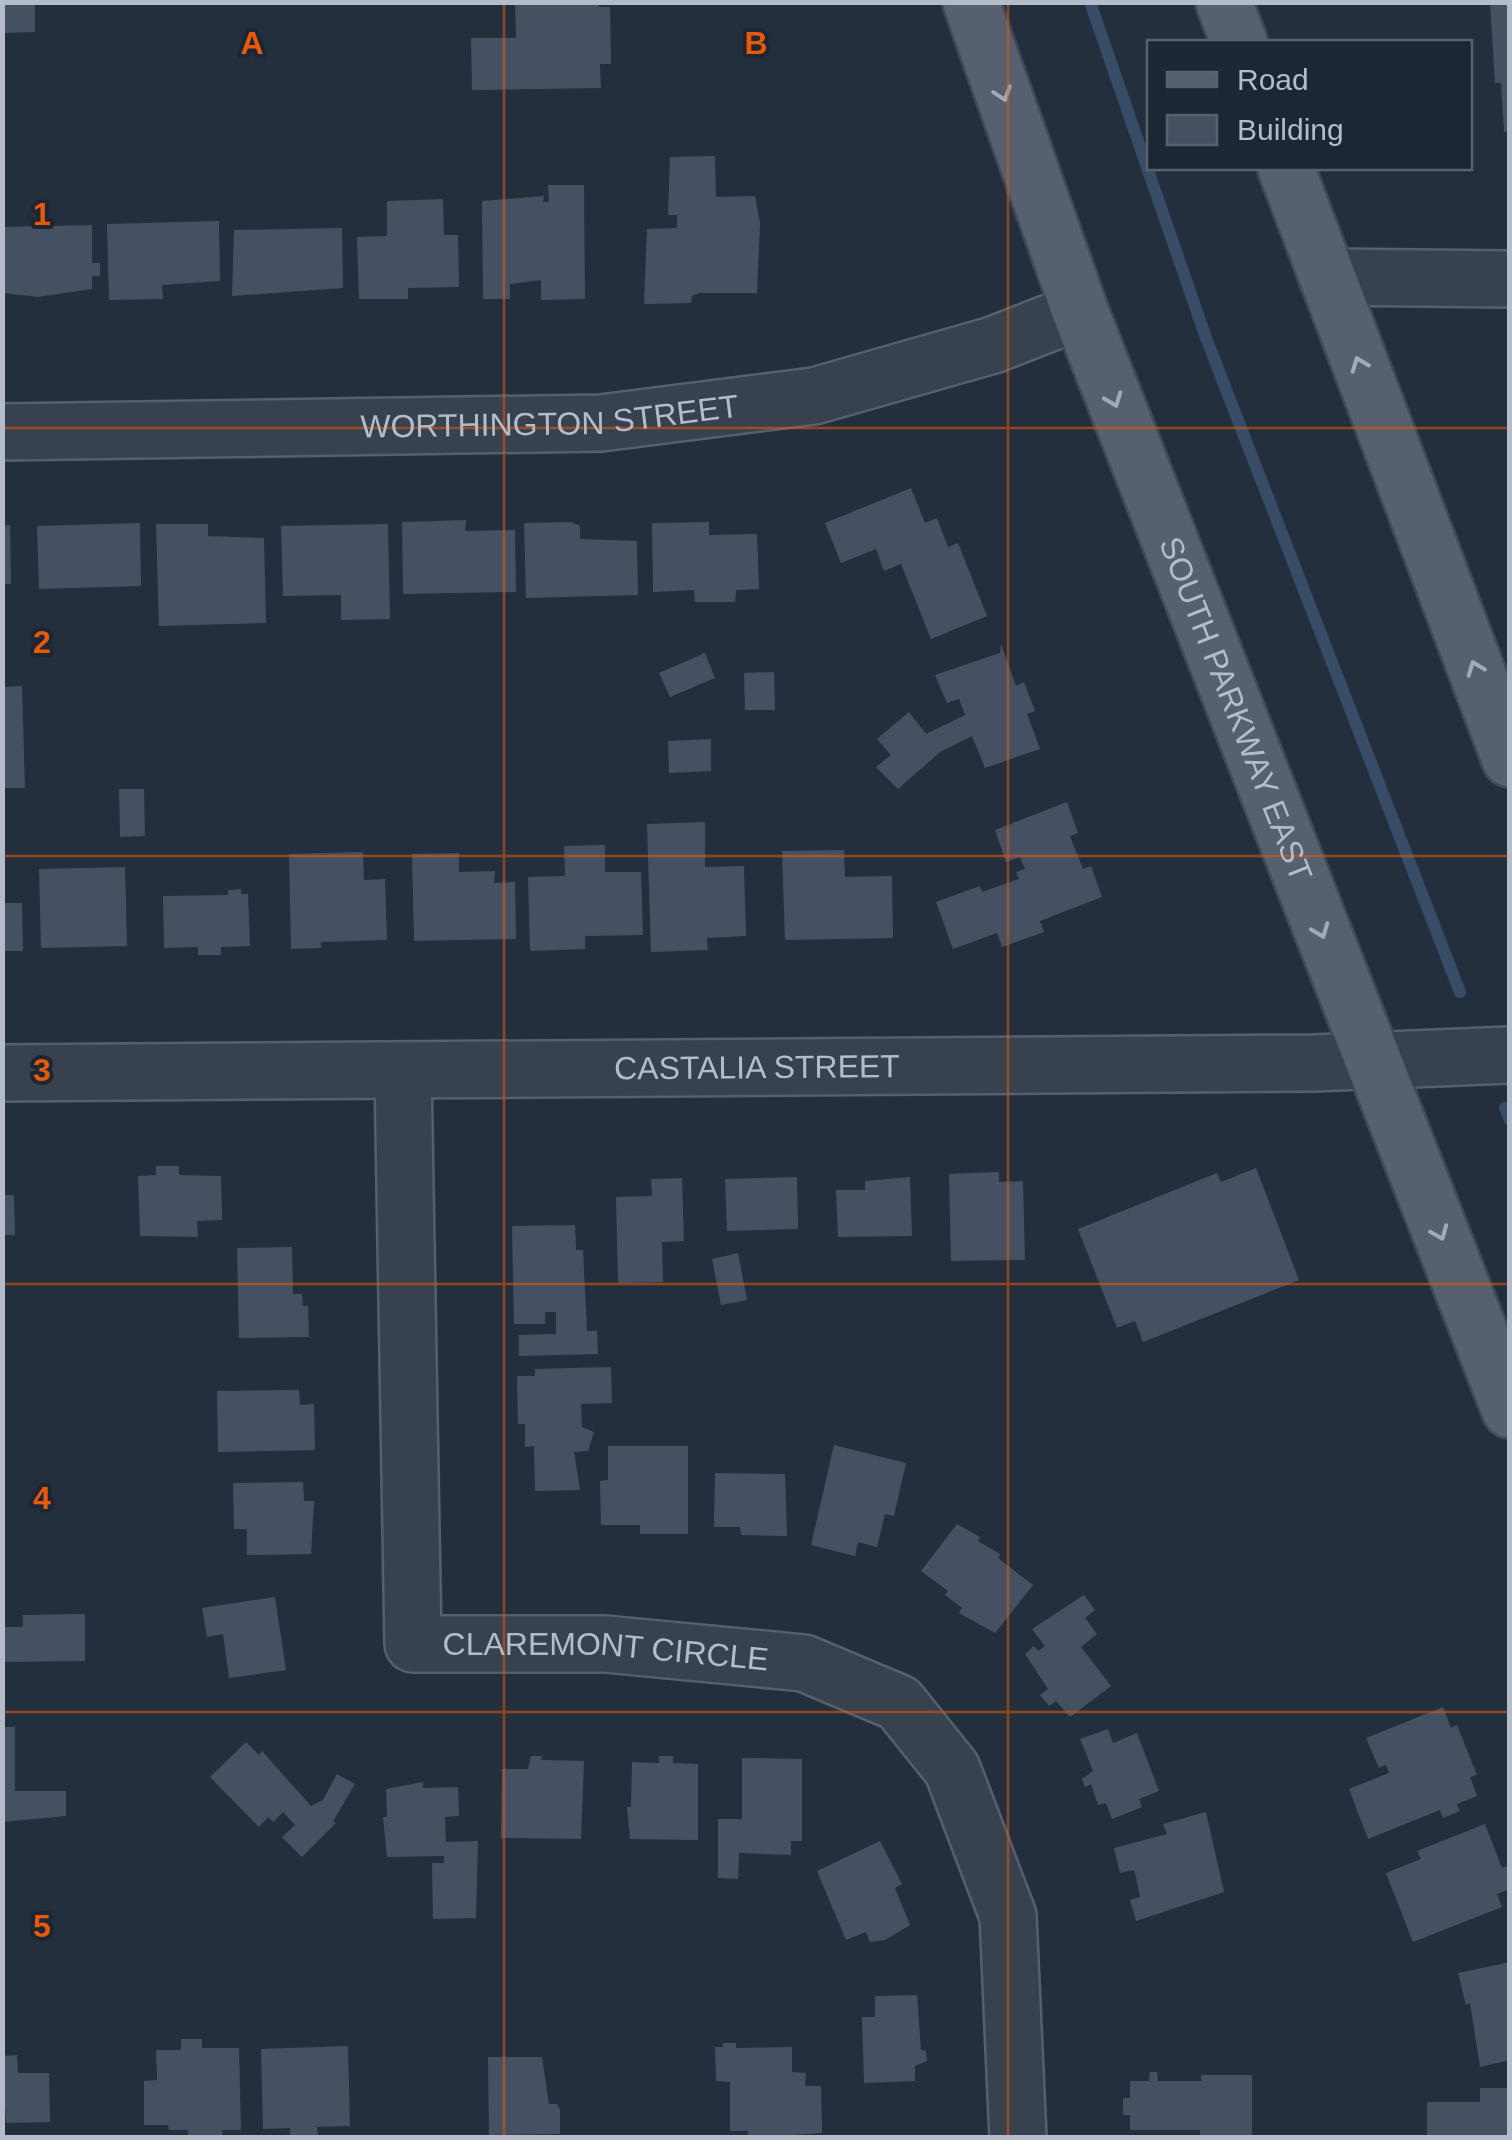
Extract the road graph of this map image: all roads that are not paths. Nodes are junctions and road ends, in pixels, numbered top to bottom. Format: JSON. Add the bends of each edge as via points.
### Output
{"nodes":[{"id":1,"x":970,"y":2,"type":"edge"},
{"id":2,"x":1224,"y":2,"type":"edge"},
{"id":3,"x":1238,"y":40,"type":"edge"},
{"id":4,"x":1287,"y":170,"type":"edge"},
{"id":5,"x":1326,"y":278,"type":"junction"},
{"id":6,"x":1510,"y":279,"type":"edge"},
{"id":7,"x":1080,"y":311,"type":"junction"},
{"id":8,"x":2,"y":432,"type":"edge"},
{"id":9,"x":1510,"y":759,"type":"edge"},
{"id":10,"x":1510,"y":1055,"type":"edge"},
{"id":11,"x":1373,"y":1062,"type":"junction"},
{"id":12,"x":2,"y":1072,"type":"edge"},
{"id":13,"x":402,"y":1072,"type":"junction"},
{"id":14,"x":1510,"y":1410,"type":"edge"},
{"id":15,"x":1018,"y":2138,"type":"edge"}],
"edges":[{"from":1,"to":7,"type":"main road","name":"SOUTH PARKWAY EAST","one_way":true},
{"from":2,"to":3,"type":"main road"},
{"from":4,"to":5,"type":"main road"},
{"from":5,"to":6,"type":"street"},
{"from":9,"to":5,"type":"main road","one_way":true},
{"from":7,"to":8,"type":"street","name":"WORTHINGTON STREET","via":[[993,345],[814,396],[600,423]]},
{"from":7,"to":11,"type":"main road","name":"SOUTH PARKWAY EAST","one_way":true},
{"from":10,"to":11,"type":"street","name":"CASTALIA STREET"},
{"from":11,"to":13,"type":"street","name":"CASTALIA STREET"},
{"from":11,"to":14,"type":"main road","name":"SOUTH PARKWAY EAST","one_way":true},
{"from":12,"to":13,"type":"street","name":"CASTALIA STREET"},
{"from":13,"to":15,"type":"street","name":"CLAREMONT CIRCLE","via":[[413,1644],[606,1644],[804,1663],[899,1703],[952,1769],[1008,1916]]}]}
